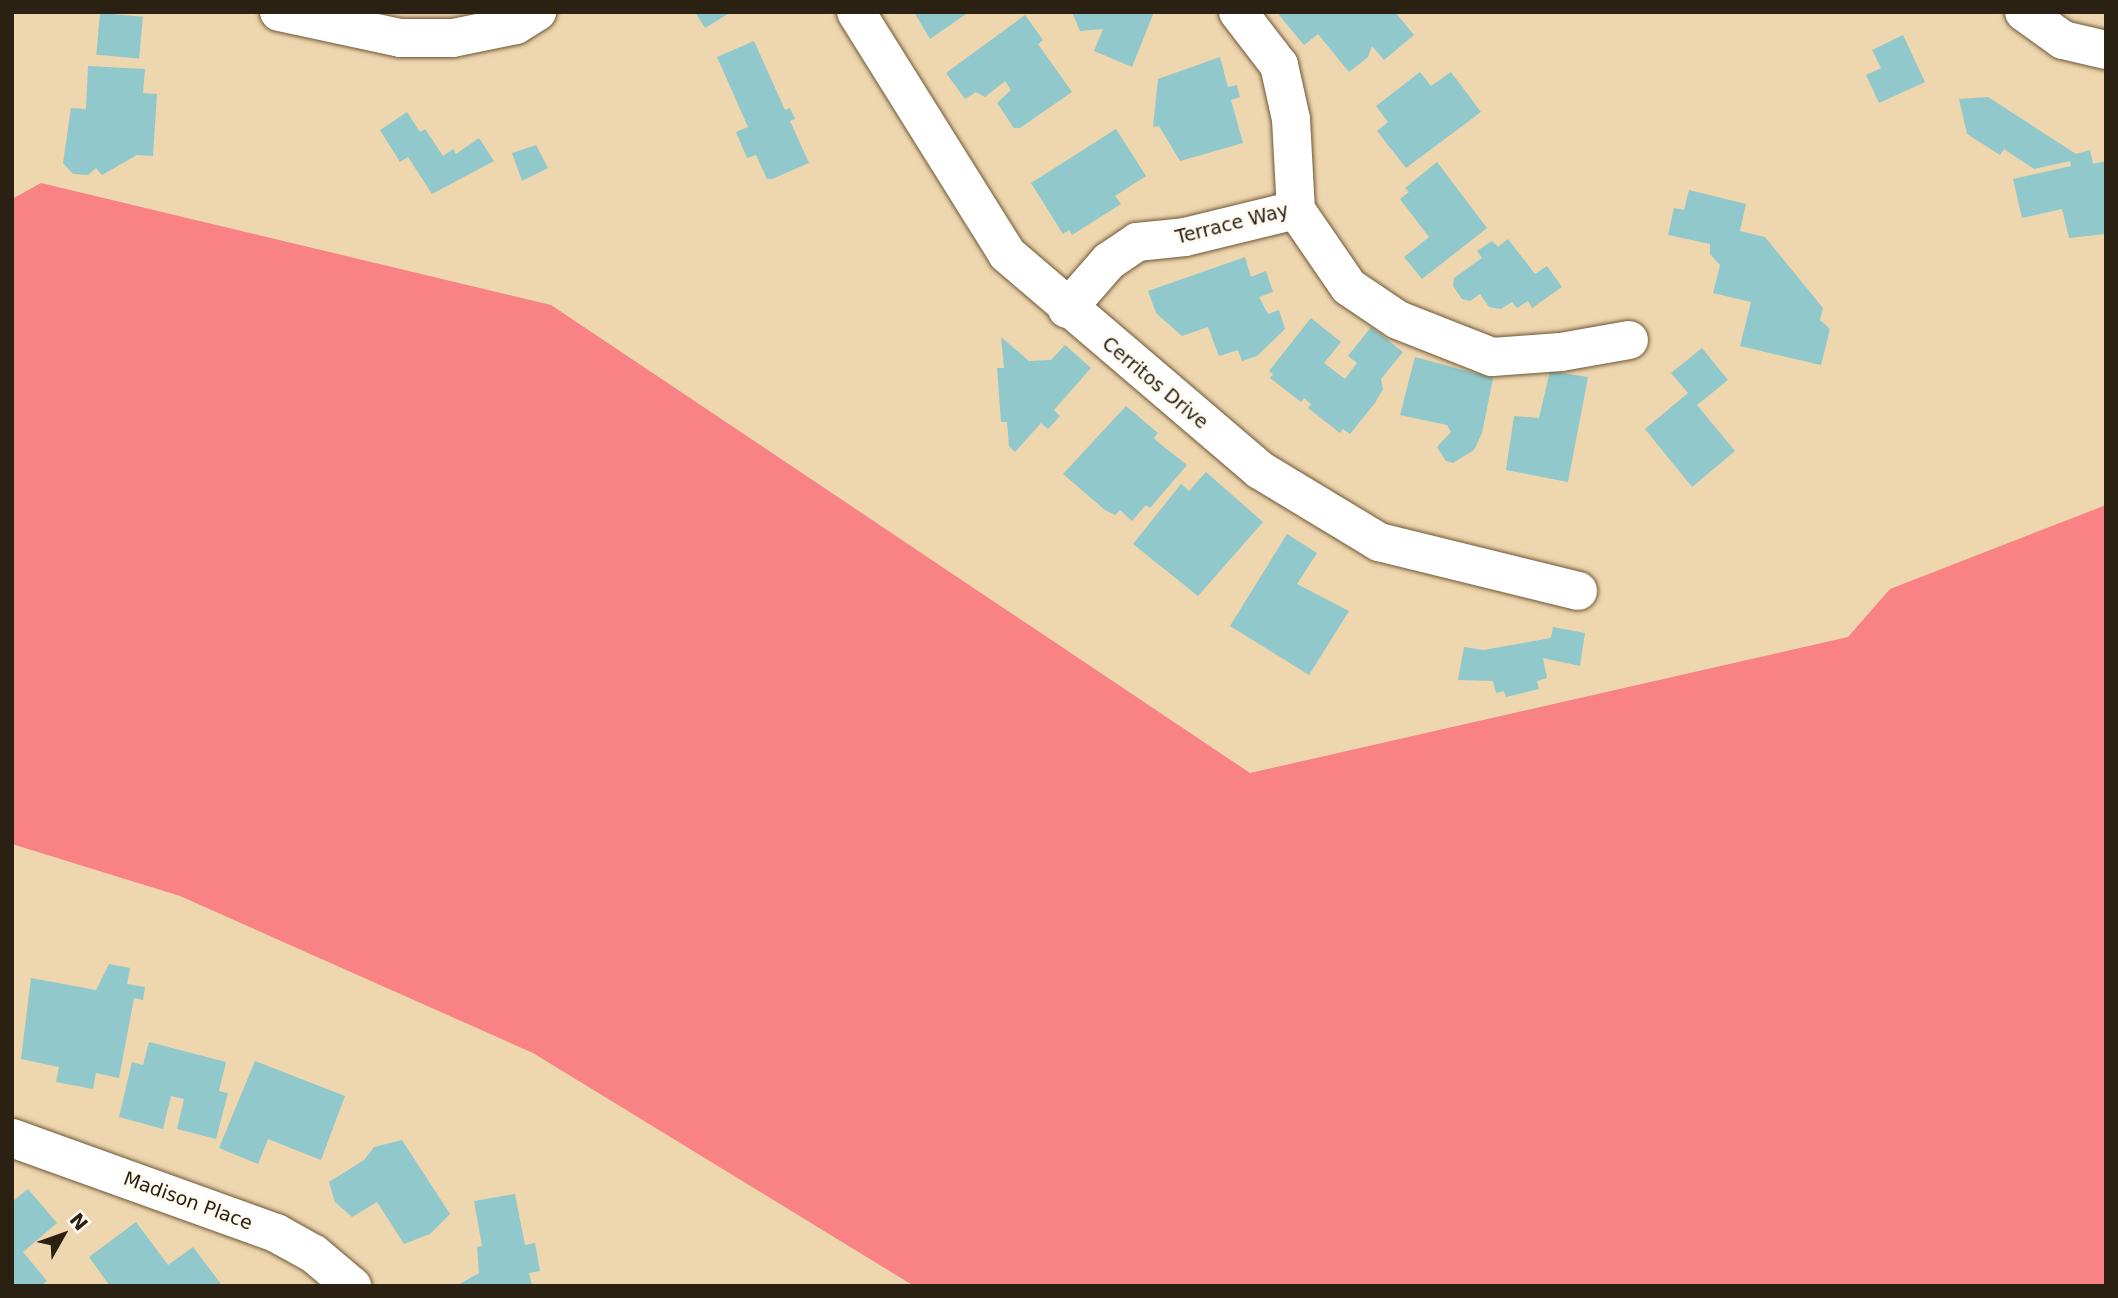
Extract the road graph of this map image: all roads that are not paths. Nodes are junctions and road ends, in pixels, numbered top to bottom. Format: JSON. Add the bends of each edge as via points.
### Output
{"nodes":[{"id":1,"x":279,"y":12,"type":"edge"},
{"id":2,"x":537,"y":12,"type":"edge"},
{"id":3,"x":856,"y":12,"type":"edge"},
{"id":4,"x":1238,"y":12,"type":"edge"},
{"id":5,"x":2024,"y":12,"type":"edge"},
{"id":6,"x":2106,"y":50,"type":"edge"},
{"id":7,"x":1296,"y":210,"type":"junction"},
{"id":8,"x":1067,"y":309,"type":"junction"},
{"id":9,"x":1629,"y":340,"type":"dead end"},
{"id":10,"x":1578,"y":591,"type":"dead end"},
{"id":11,"x":12,"y":1138,"type":"edge"},
{"id":12,"x":352,"y":1286,"type":"edge"}],
"edges":[{"from":1,"to":2,"type":"street","via":[[400,38],[453,38],[516,24]]},
{"from":3,"to":8,"type":"street","name":"Cerritos Drive","via":[[1007,254]]},
{"from":4,"to":7,"type":"street","name":"Terrace Way","via":[[1279,65],[1292,119]]},
{"from":5,"to":6,"type":"street","via":[[2063,40]]},
{"from":7,"to":8,"type":"street","name":"Terrace Way","via":[[1185,237],[1137,242],[1109,261]]},
{"from":7,"to":9,"type":"street","via":[[1349,287],[1398,320],[1492,357],[1561,352]]},
{"from":8,"to":10,"type":"street","name":"Cerritos Drive","via":[[1260,470],[1379,542]]},
{"from":11,"to":12,"type":"street","name":"Madison Place","via":[[276,1233],[314,1254]]}]}
